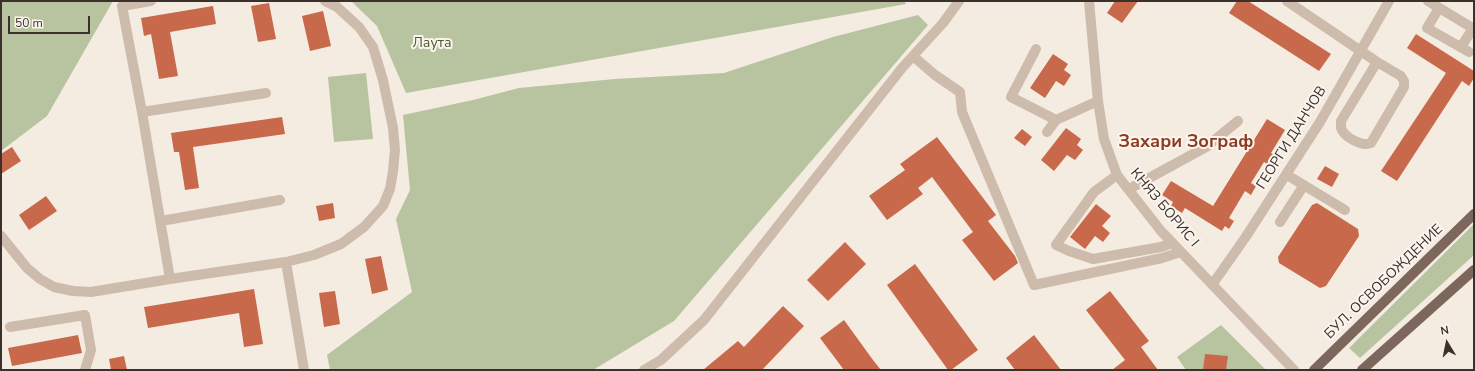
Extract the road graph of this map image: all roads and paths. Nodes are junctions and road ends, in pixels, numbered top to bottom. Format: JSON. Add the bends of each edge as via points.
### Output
{"nodes":[{"id":1,"x":151,"y":1,"type":"edge"},
{"id":2,"x":325,"y":1,"type":"edge"},
{"id":3,"x":959,"y":1,"type":"edge"},
{"id":4,"x":1089,"y":1,"type":"edge"},
{"id":5,"x":1287,"y":1,"type":"edge"},
{"id":6,"x":1389,"y":1,"type":"edge"},
{"id":7,"x":1428,"y":1,"type":"edge"},
{"id":8,"x":1440,"y":8,"type":"junction"},
{"id":9,"x":1473,"y":29,"type":"edge"},
{"id":10,"x":1036,"y":48,"type":"dead end"},
{"id":11,"x":1361,"y":50,"type":"junction"},
{"id":12,"x":913,"y":56,"type":"junction"},
{"id":13,"x":1377,"y":62,"type":"junction"},
{"id":14,"x":266,"y":93,"type":"dead end"},
{"id":15,"x":1098,"y":101,"type":"junction"},
{"id":16,"x":142,"y":112,"type":"junction"},
{"id":17,"x":1056,"y":120,"type":"junction"},
{"id":18,"x":1238,"y":121,"type":"dead end"},
{"id":19,"x":1047,"y":132,"type":"dead end"},
{"id":20,"x":1118,"y":175,"type":"junction"},
{"id":21,"x":1287,"y":175,"type":"junction"},
{"id":22,"x":1304,"y":185,"type":"junction"},
{"id":23,"x":1129,"y":189,"type":"junction"},
{"id":24,"x":280,"y":200,"type":"dead end"},
{"id":25,"x":1345,"y":210,"type":"dead end"},
{"id":26,"x":1474,"y":214,"type":"edge"},
{"id":27,"x":161,"y":221,"type":"junction"},
{"id":28,"x":1280,"y":222,"type":"dead end"},
{"id":29,"x":1,"y":236,"type":"edge"},
{"id":30,"x":1172,"y":243,"type":"junction"},
{"id":31,"x":1181,"y":252,"type":"junction"},
{"id":32,"x":286,"y":262,"type":"junction"},
{"id":33,"x":1474,"y":270,"type":"edge"},
{"id":34,"x":170,"y":279,"type":"junction"},
{"id":35,"x":1212,"y":285,"type":"junction"},
{"id":36,"x":10,"y":327,"type":"dead end"},
{"id":37,"x":85,"y":370,"type":"edge"},
{"id":38,"x":304,"y":370,"type":"edge"},
{"id":39,"x":644,"y":370,"type":"edge"},
{"id":40,"x":1294,"y":370,"type":"edge"},
{"id":41,"x":1314,"y":370,"type":"edge"},
{"id":42,"x":1362,"y":370,"type":"edge"}],
"edges":[{"from":1,"to":16,"type":"street","via":[[122,6]]},
{"from":2,"to":32,"type":"street","via":[[337,6],[359,27],[373,47],[393,128],[393,171],[390,189],[383,206],[364,227],[341,244],[314,255]]},
{"from":3,"to":12,"type":"street"},
{"from":4,"to":15,"type":"street","name":"КНЯЗ БОРИС I"},
{"from":5,"to":11,"type":"street"},
{"from":6,"to":11,"type":"street","name":"ГЕОРГИ ДАНЧОВ"},
{"from":7,"to":8,"type":"street"},
{"from":8,"to":9,"type":"street"},
{"from":8,"to":9,"type":"street","via":[[1427,28],[1465,50]]},
{"from":10,"to":17,"type":"street","via":[[1011,97]]},
{"from":11,"to":13,"type":"street"},
{"from":11,"to":21,"type":"street","name":"ГЕОРГИ ДАНЧОВ"},
{"from":12,"to":31,"type":"street","via":[[960,92],[962,112],[1034,285]]},
{"from":12,"to":39,"type":"street","via":[[704,320],[661,360]]},
{"from":13,"to":13,"type":"street","via":[[1401,76],[1404,87],[1371,144],[1362,145],[1343,131],[1341,121]]},
{"from":14,"to":16,"type":"street"},
{"from":15,"to":17,"type":"street"},
{"from":15,"to":20,"type":"street","name":"КНЯЗ БОРИС I","via":[[1104,139]]},
{"from":16,"to":27,"type":"street"},
{"from":17,"to":19,"type":"street"},
{"from":18,"to":23,"type":"street","via":[[1202,150]]},
{"from":20,"to":23,"type":"street","name":"КНЯЗ БОРИС I"},
{"from":20,"to":30,"type":"street","via":[[1094,192],[1056,244],[1068,252],[1092,258]]},
{"from":21,"to":22,"type":"street"},
{"from":21,"to":35,"type":"street","name":"ГЕОРГИ ДАНЧОВ"},
{"from":22,"to":25,"type":"street"},
{"from":22,"to":28,"type":"street"},
{"from":23,"to":30,"type":"street","name":"КНЯЗ БОРИС I"},
{"from":24,"to":27,"type":"street"},
{"from":26,"to":41,"type":"main road","name":"БУЛ. ОСВОБОЖДЕНИЕ"},
{"from":27,"to":34,"type":"street"},
{"from":29,"to":34,"type":"street","via":[[27,268],[54,287],[91,292]]},
{"from":30,"to":31,"type":"street","name":"КНЯЗ БОРИС I"},
{"from":31,"to":35,"type":"street","name":"КНЯЗ БОРИС I"},
{"from":32,"to":34,"type":"street"},
{"from":32,"to":38,"type":"street"},
{"from":33,"to":42,"type":"main road"},
{"from":35,"to":40,"type":"street","name":"КНЯЗ БОРИС I"},
{"from":36,"to":37,"type":"street","via":[[85,315],[91,350]]}]}
